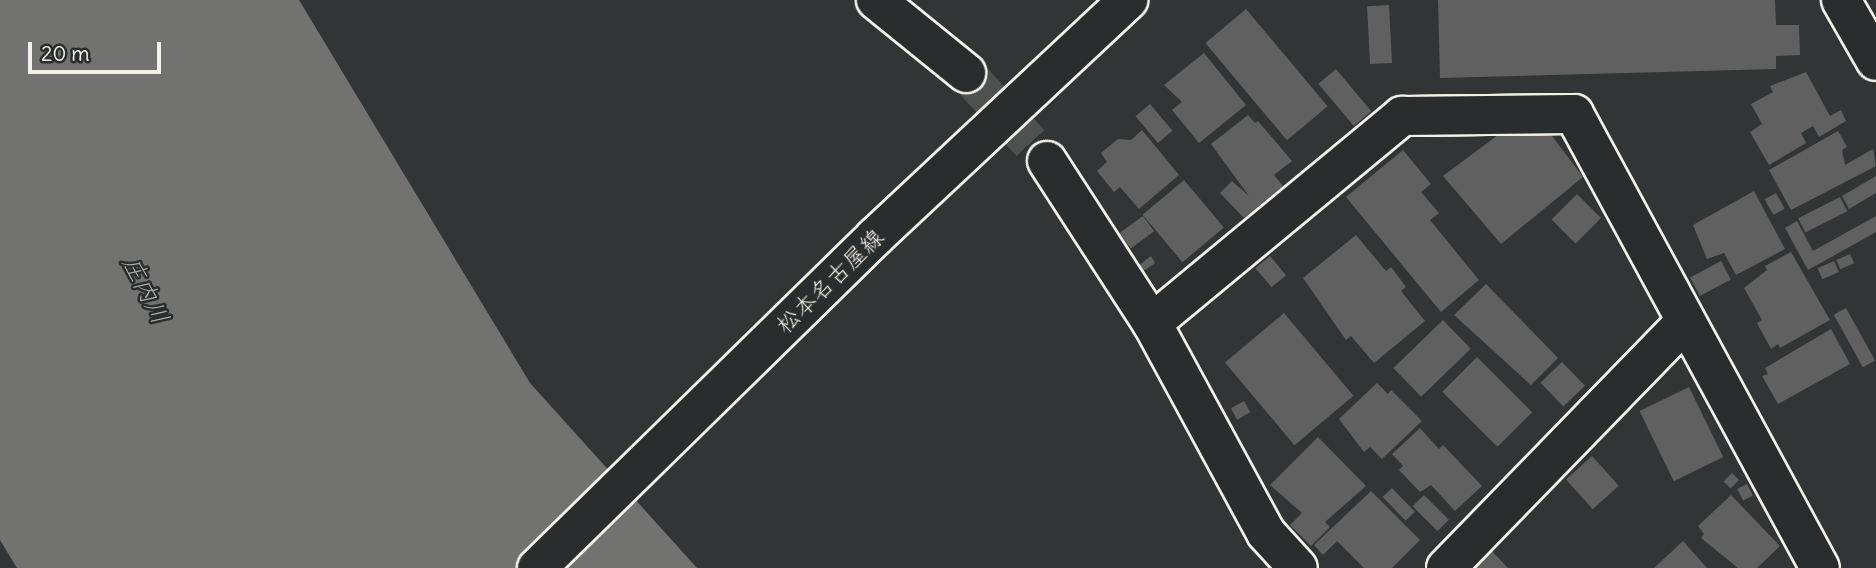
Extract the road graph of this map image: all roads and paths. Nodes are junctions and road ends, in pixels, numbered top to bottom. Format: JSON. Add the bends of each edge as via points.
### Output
{"nodes":[{"id":1,"x":876,"y":0,"type":"edge"},
{"id":2,"x":1128,"y":0,"type":"edge"},
{"id":3,"x":1841,"y":0,"type":"edge"},
{"id":4,"x":1876,"y":61,"type":"edge"},
{"id":5,"x":966,"y":73,"type":"tunnel mouth"},
{"id":6,"x":1046,"y":161,"type":"tunnel mouth"},
{"id":7,"x":1685,"y":322,"type":"junction"},
{"id":8,"x":1152,"y":323,"type":"junction"},
{"id":9,"x":537,"y":568,"type":"edge"},
{"id":10,"x":1298,"y":568,"type":"edge"},
{"id":11,"x":1446,"y":568,"type":"edge"},
{"id":12,"x":1820,"y":568,"type":"edge"}],
"edges":[{"from":1,"to":5,"type":"street"},
{"from":2,"to":9,"type":"street","name":"松本名古屋線","via":[[857,255]]},
{"from":3,"to":4,"type":"street"},
{"from":6,"to":8,"type":"street"},
{"from":7,"to":8,"type":"street","via":[[1574,114],[1402,116]]},
{"from":7,"to":11,"type":"street"},
{"from":7,"to":12,"type":"street"},
{"from":8,"to":10,"type":"street","via":[[1266,533]]}]}
